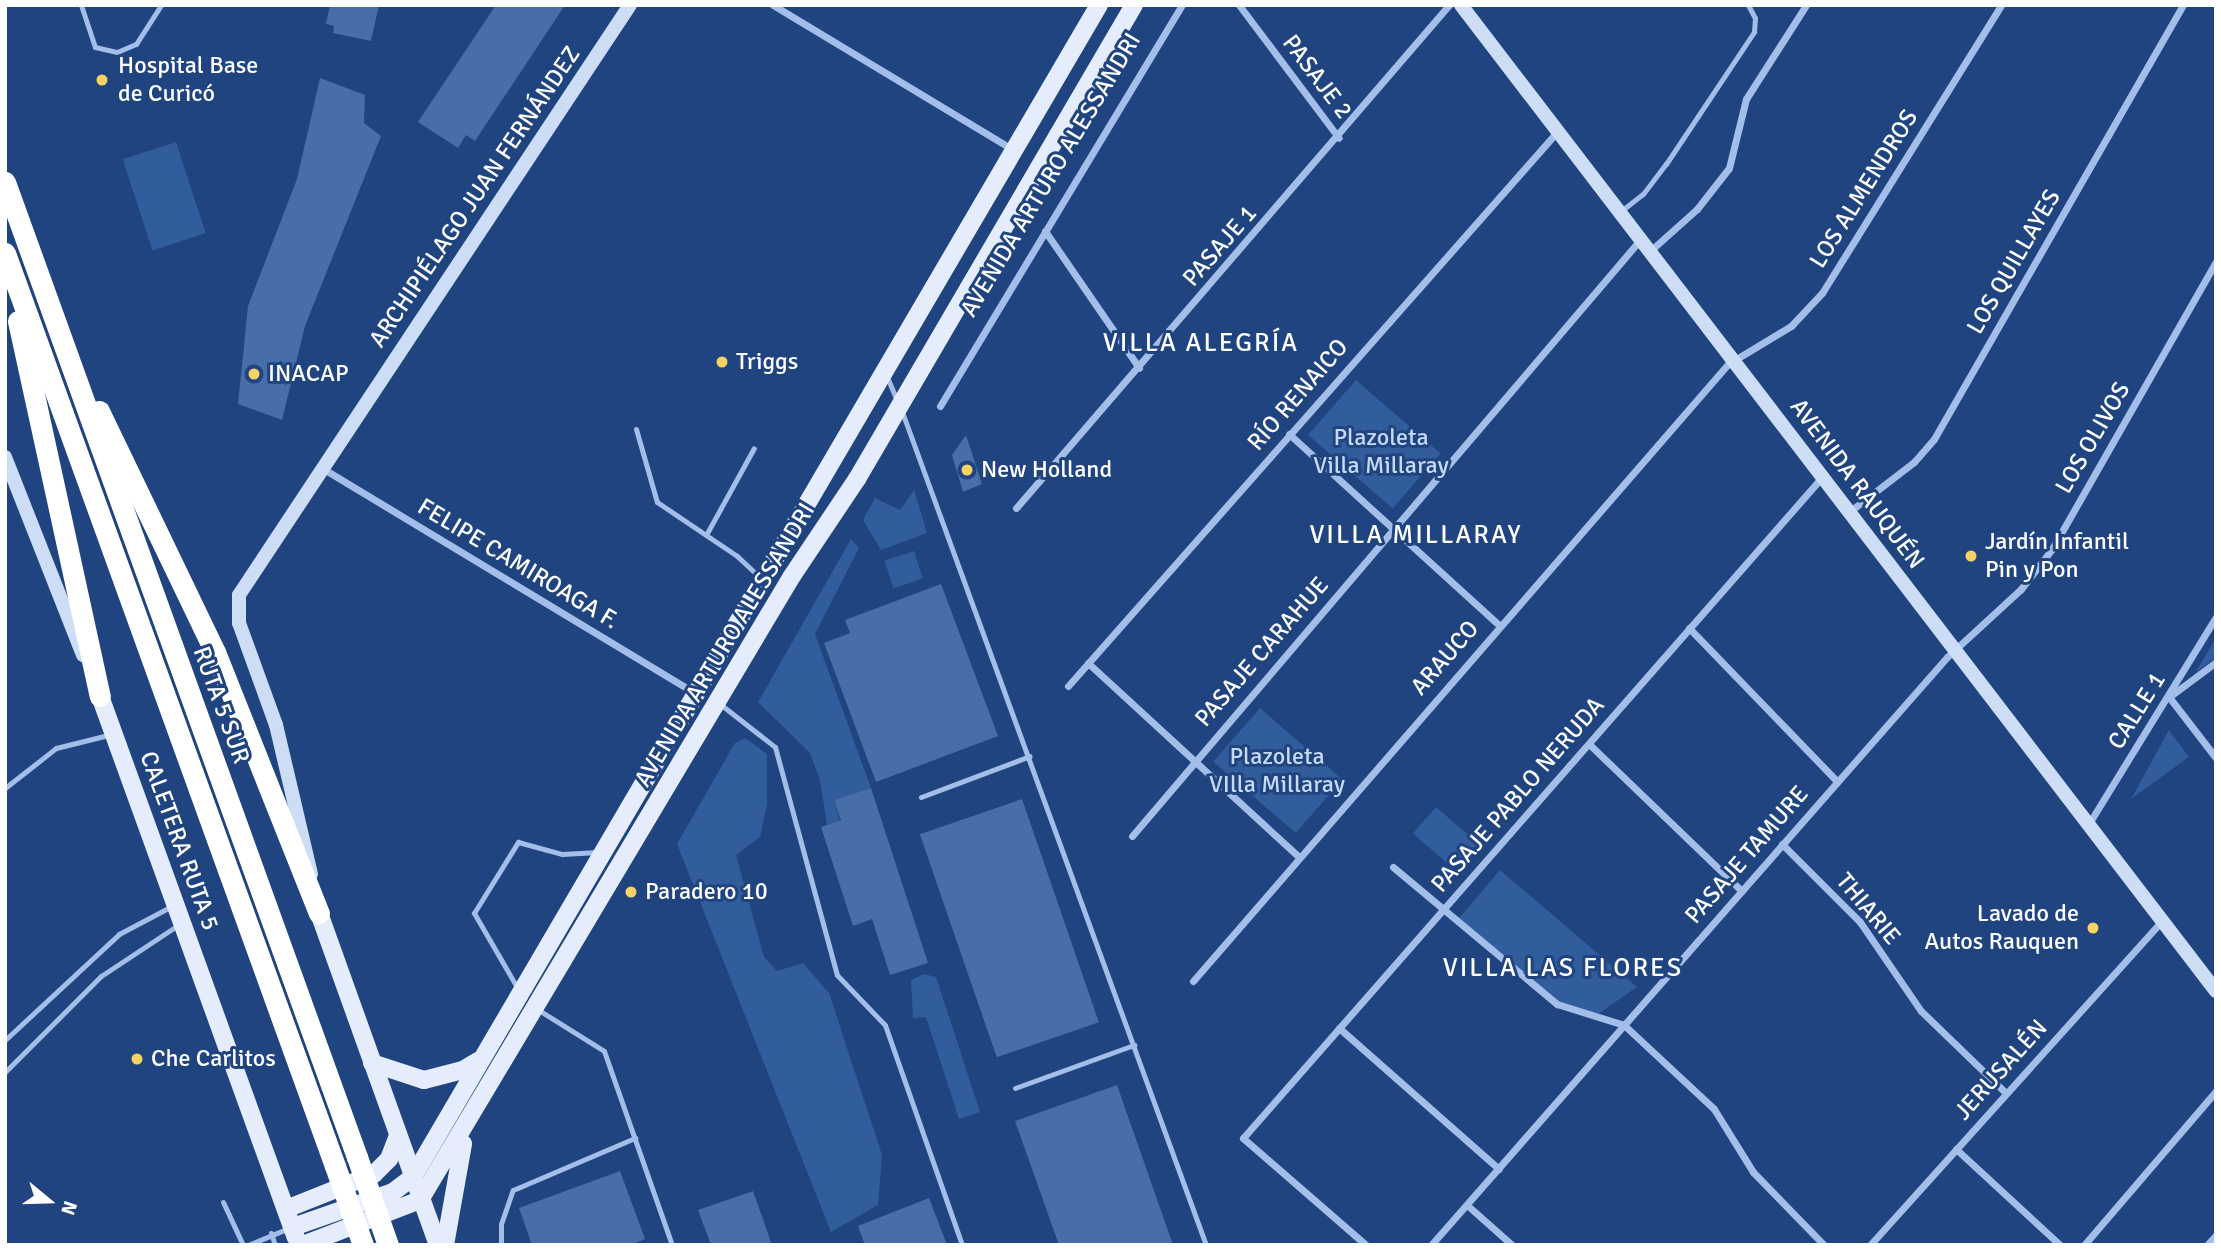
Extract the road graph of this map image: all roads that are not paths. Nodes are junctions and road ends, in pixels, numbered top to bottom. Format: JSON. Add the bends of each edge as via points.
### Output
{"nodes":[{"id":1,"x":81,"y":5,"type":"edge"},
{"id":2,"x":162,"y":5,"type":"edge"},
{"id":3,"x":630,"y":5,"type":"edge"},
{"id":4,"x":773,"y":5,"type":"edge"},
{"id":5,"x":1098,"y":5,"type":"edge"},
{"id":6,"x":1134,"y":5,"type":"edge"},
{"id":7,"x":1182,"y":5,"type":"edge"},
{"id":8,"x":1239,"y":5,"type":"edge"},
{"id":9,"x":1449,"y":5,"type":"edge"},
{"id":10,"x":1461,"y":5,"type":"edge"},
{"id":11,"x":1748,"y":5,"type":"edge"},
{"id":12,"x":1806,"y":5,"type":"edge"},
{"id":13,"x":2001,"y":5,"type":"edge"},
{"id":14,"x":2183,"y":5,"type":"edge"},
{"id":15,"x":1558,"y":131,"type":"junction"},
{"id":16,"x":1339,"y":138,"type":"junction"},
{"id":17,"x":1013,"y":149,"type":"junction"},
{"id":18,"x":5,"y":182,"type":"edge"},
{"id":19,"x":1620,"y":212,"type":"junction"},
{"id":20,"x":1045,"y":231,"type":"junction"},
{"id":21,"x":1645,"y":245,"type":"junction"},
{"id":22,"x":5,"y":253,"type":"edge"},
{"id":23,"x":2216,"y":261,"type":"edge"},
{"id":24,"x":5,"y":265,"type":"edge"},
{"id":25,"x":50,"y":308,"type":"junction"},
{"id":26,"x":1730,"y":362,"type":"junction"},
{"id":27,"x":1139,"y":368,"type":"junction"},
{"id":28,"x":883,"y":370,"type":"junction"},
{"id":29,"x":900,"y":406,"type":"junction"},
{"id":30,"x":940,"y":406,"type":"dead end"},
{"id":31,"x":636,"y":429,"type":"dead end"},
{"id":32,"x":1289,"y":434,"type":"junction"},
{"id":33,"x":754,"y":448,"type":"dead end"},
{"id":34,"x":5,"y":457,"type":"edge"},
{"id":35,"x":321,"y":468,"type":"junction"},
{"id":36,"x":1822,"y":477,"type":"junction"},
{"id":37,"x":1016,"y":508,"type":"dead end"},
{"id":38,"x":1849,"y":512,"type":"junction"},
{"id":39,"x":1393,"y":529,"type":"junction"},
{"id":40,"x":706,"y":535,"type":"junction"},
{"id":41,"x":761,"y":578,"type":"junction"},
{"id":42,"x":2216,"y":617,"type":"edge"},
{"id":43,"x":1499,"y":625,"type":"junction"},
{"id":44,"x":1689,"y":628,"type":"junction"},
{"id":45,"x":1955,"y":650,"type":"junction"},
{"id":46,"x":2216,"y":662,"type":"edge"},
{"id":47,"x":1088,"y":663,"type":"junction"},
{"id":48,"x":1068,"y":686,"type":"dead end"},
{"id":49,"x":694,"y":692,"type":"junction"},
{"id":50,"x":100,"y":696,"type":"junction"},
{"id":51,"x":2169,"y":697,"type":"junction"},
{"id":52,"x":718,"y":703,"type":"junction"},
{"id":53,"x":114,"y":734,"type":"junction"},
{"id":54,"x":1588,"y":744,"type":"junction"},
{"id":55,"x":1030,"y":756,"type":"junction"},
{"id":56,"x":2216,"y":758,"type":"edge"},
{"id":57,"x":1192,"y":762,"type":"junction"},
{"id":58,"x":1837,"y":781,"type":"junction"},
{"id":59,"x":5,"y":789,"type":"edge"},
{"id":60,"x":920,"y":797,"type":"dead end"},
{"id":61,"x":2088,"y":825,"type":"junction"},
{"id":62,"x":1132,"y":836,"type":"dead end"},
{"id":63,"x":1782,"y":844,"type":"junction"},
{"id":64,"x":601,"y":852,"type":"junction"},
{"id":65,"x":1298,"y":856,"type":"junction"},
{"id":66,"x":1393,"y":867,"type":"dead end"},
{"id":67,"x":1742,"y":891,"type":"junction"},
{"id":68,"x":1444,"y":909,"type":"junction"},
{"id":69,"x":179,"y":913,"type":"junction"},
{"id":70,"x":319,"y":913,"type":"junction"},
{"id":71,"x":2162,"y":920,"type":"junction"},
{"id":72,"x":1193,"y":981,"type":"dead end"},
{"id":73,"x":519,"y":991,"type":"junction"},
{"id":74,"x":2216,"y":991,"type":"edge"},
{"id":75,"x":535,"y":1008,"type":"junction"},
{"id":76,"x":1624,"y":1025,"type":"junction"},
{"id":77,"x":1339,"y":1028,"type":"junction"},
{"id":78,"x":5,"y":1040,"type":"edge"},
{"id":79,"x":1135,"y":1045,"type":"junction"},
{"id":80,"x":478,"y":1061,"type":"junction"},
{"id":81,"x":372,"y":1063,"type":"junction"},
{"id":82,"x":5,"y":1072,"type":"edge"},
{"id":83,"x":1015,"y":1088,"type":"dead end"},
{"id":84,"x":2216,"y":1091,"type":"edge"},
{"id":85,"x":2006,"y":1093,"type":"junction"},
{"id":86,"x":469,"y":1123,"type":"junction"},
{"id":87,"x":398,"y":1135,"type":"junction"},
{"id":88,"x":635,"y":1138,"type":"junction"},
{"id":89,"x":1956,"y":1149,"type":"junction"},
{"id":90,"x":1499,"y":1168,"type":"junction"},
{"id":91,"x":412,"y":1177,"type":"junction"},
{"id":92,"x":421,"y":1199,"type":"junction"},
{"id":93,"x":223,"y":1202,"type":"dead end"},
{"id":94,"x":1467,"y":1205,"type":"junction"},
{"id":95,"x":286,"y":1209,"type":"junction"},
{"id":96,"x":271,"y":1233,"type":"junction"},
{"id":97,"x":2216,"y":1235,"type":"edge"},
{"id":98,"x":298,"y":1239,"type":"edge"},
{"id":99,"x":245,"y":1245,"type":"edge"},
{"id":100,"x":275,"y":1245,"type":"edge"},
{"id":101,"x":363,"y":1245,"type":"edge"},
{"id":102,"x":388,"y":1245,"type":"edge"},
{"id":103,"x":438,"y":1245,"type":"edge"},
{"id":104,"x":445,"y":1245,"type":"edge"},
{"id":105,"x":500,"y":1245,"type":"edge"},
{"id":106,"x":673,"y":1245,"type":"edge"},
{"id":107,"x":962,"y":1245,"type":"edge"},
{"id":108,"x":1206,"y":1245,"type":"edge"},
{"id":109,"x":1366,"y":1245,"type":"edge"},
{"id":110,"x":1431,"y":1245,"type":"edge"},
{"id":111,"x":1512,"y":1245,"type":"edge"},
{"id":112,"x":1824,"y":1245,"type":"edge"},
{"id":113,"x":1870,"y":1245,"type":"edge"},
{"id":114,"x":2060,"y":1245,"type":"edge"},
{"id":115,"x":2084,"y":1245,"type":"edge"},
{"id":116,"x":2207,"y":1245,"type":"edge"}],
"edges":[{"from":1,"to":2,"type":"lane","via":[[95,47],[117,52],[136,44]]},
{"from":3,"to":35,"type":"street","name":"ARCHIPIÉLAGO JUAN FERNÁNDEZ"},
{"from":4,"to":17,"type":"street"},
{"from":5,"to":17,"type":"main road","name":"AVENIDA ARTURO ALESSANDRI"},
{"from":6,"to":29,"type":"main road","name":"AVENIDA ARTURO ALESSANDRI"},
{"from":7,"to":20,"type":"street","name":"AVENIDA ARTURO ALESSANDRI"},
{"from":8,"to":16,"type":"street","name":"PASAJE 2"},
{"from":9,"to":16,"type":"street","name":"PASAJE 1"},
{"from":10,"to":15,"type":"street","name":"AVENIDA RAUQUÉN"},
{"from":11,"to":19,"type":"lane","via":[[1755,18],[1754,32],[1666,164],[1643,194]]},
{"from":12,"to":21,"type":"street","name":"PASAJE CARAHUE","via":[[1745,99],[1729,168],[1697,209]]},
{"from":13,"to":26,"type":"street","name":"LOS ALMENDROS","via":[[1822,293],[1791,326]]},
{"from":14,"to":38,"type":"street","name":"LOS QUILLAYES","via":[[1934,439],[1914,462]]},
{"from":15,"to":19,"type":"street","name":"AVENIDA RAUQUÉN"},
{"from":15,"to":32,"type":"street","name":"RÍO RENAICO"},
{"from":16,"to":27,"type":"street","name":"PASAJE 1"},
{"from":17,"to":28,"type":"main road","name":"AVENIDA ARTURO ALESSANDRI"},
{"from":18,"to":25,"type":"highway","name":"RUTA 5 SUR"},
{"from":19,"to":21,"type":"street","name":"AVENIDA RAUQUÉN"},
{"from":20,"to":27,"type":"street"},
{"from":20,"to":30,"type":"street","name":"AVENIDA ARTURO ALESSANDRI"},
{"from":21,"to":26,"type":"street","name":"AVENIDA RAUQUÉN"},
{"from":21,"to":39,"type":"street","name":"PASAJE CARAHUE"},
{"from":22,"to":101,"type":"highway","name":"RUTA 5 SUR","bridge":true},
{"from":23,"to":45,"type":"street","name":"LOS OLIVOS","via":[[2052,549],[2021,589]]},
{"from":24,"to":50,"type":"highway"},
{"from":25,"to":70,"type":"highway","via":[[196,610]]},
{"from":25,"to":102,"type":"highway","name":"RUTA 5 SUR","bridge":true},
{"from":26,"to":36,"type":"street","name":"AVENIDA RAUQUÉN"},
{"from":26,"to":43,"type":"street","name":"ARAUCO"},
{"from":27,"to":37,"type":"street","name":"PASAJE 1"},
{"from":28,"to":29,"type":"lane"},
{"from":28,"to":41,"type":"main road","name":"AVENIDA ARTURO ALESSANDRI"},
{"from":29,"to":52,"type":"main road","name":"AVENIDA ARTURO ALESSANDRI"},
{"from":29,"to":55,"type":"lane"},
{"from":31,"to":40,"type":"lane","via":[[657,502]]},
{"from":32,"to":39,"type":"street"},
{"from":32,"to":47,"type":"street","name":"RÍO RENAICO"},
{"from":33,"to":40,"type":"lane"},
{"from":34,"to":50,"type":"street","name":"CALETERA RUTA 5"},
{"from":35,"to":49,"type":"street","name":"FELIPE CAMIROAGA F."},
{"from":35,"to":70,"type":"street","name":"ARCHIPIÉLAGO JUAN FERNÁNDEZ","via":[[245,581],[237,605],[292,782]]},
{"from":36,"to":38,"type":"street","name":"AVENIDA RAUQUÉN"},
{"from":36,"to":44,"type":"street","name":"PASAJE PABLO NERUDA"},
{"from":38,"to":45,"type":"street","name":"AVENIDA RAUQUÉN"},
{"from":39,"to":43,"type":"street"},
{"from":39,"to":57,"type":"street","name":"PASAJE CARAHUE"},
{"from":40,"to":41,"type":"lane"},
{"from":41,"to":49,"type":"main road","name":"AVENIDA ARTURO ALESSANDRI"},
{"from":42,"to":51,"type":"street","name":"CALLE 1"},
{"from":43,"to":65,"type":"street","name":"ARAUCO"},
{"from":44,"to":54,"type":"street","name":"PASAJE PABLO NERUDA"},
{"from":44,"to":58,"type":"street"},
{"from":45,"to":58,"type":"street","name":"PASAJE TAMURE"},
{"from":45,"to":61,"type":"street","name":"AVENIDA RAUQUÉN"},
{"from":46,"to":51,"type":"street"},
{"from":47,"to":48,"type":"street","name":"RÍO RENAICO"},
{"from":47,"to":57,"type":"street"},
{"from":49,"to":64,"type":"main road","name":"AVENIDA ARTURO ALESSANDRI"},
{"from":50,"to":53,"type":"main road","name":"CALETERA RUTA 5"},
{"from":51,"to":56,"type":"street"},
{"from":51,"to":61,"type":"street","name":"CALLE 1"},
{"from":52,"to":75,"type":"main road","name":"AVENIDA ARTURO ALESSANDRI"},
{"from":52,"to":107,"type":"lane","via":[[775,747],[837,975],[885,1025]]},
{"from":53,"to":59,"type":"lane","via":[[56,748]]},
{"from":53,"to":69,"type":"main road","name":"CALETERA RUTA 5"},
{"from":54,"to":67,"type":"street"},
{"from":54,"to":68,"type":"street","name":"PASAJE PABLO NERUDA"},
{"from":55,"to":60,"type":"lane"},
{"from":55,"to":79,"type":"lane"},
{"from":57,"to":62,"type":"street","name":"PASAJE CARAHUE"},
{"from":57,"to":65,"type":"street"},
{"from":58,"to":63,"type":"street","name":"PASAJE TAMURE"},
{"from":61,"to":71,"type":"street","name":"AVENIDA RAUQUÉN"},
{"from":63,"to":67,"type":"street","name":"PASAJE TAMURE"},
{"from":63,"to":85,"type":"street","name":"THIARIE","via":[[1860,922],[1921,1011]]},
{"from":64,"to":73,"type":"main road","name":"AVENIDA ARTURO ALESSANDRI"},
{"from":64,"to":73,"type":"lane","via":[[562,854],[518,842],[474,913]]},
{"from":65,"to":72,"type":"street","name":"ARAUCO"},
{"from":66,"to":68,"type":"street"},
{"from":67,"to":76,"type":"street","name":"PASAJE TAMURE"},
{"from":68,"to":76,"type":"street","via":[[1557,1004]]},
{"from":68,"to":77,"type":"street","name":"PASAJE PABLO NERUDA"},
{"from":69,"to":78,"type":"lane","via":[[119,934]]},
{"from":69,"to":82,"type":"lane","via":[[101,976]]},
{"from":69,"to":95,"type":"main road","name":"CALETERA RUTA 5"},
{"from":70,"to":81,"type":"main road"},
{"from":71,"to":74,"type":"street","name":"AVENIDA RAUQUÉN"},
{"from":71,"to":85,"type":"street","name":"JERUSALÉN"},
{"from":73,"to":80,"type":"main road","name":"AVENIDA ARTURO ALESSANDRI"},
{"from":75,"to":86,"type":"main road","name":"AVENIDA ARTURO ALESSANDRI"},
{"from":75,"to":88,"type":"lane","via":[[604,1051]]},
{"from":76,"to":90,"type":"street","name":"PASAJE TAMURE"},
{"from":76,"to":112,"type":"street","via":[[1714,1109],[1753,1172]]},
{"from":77,"to":90,"type":"street"},
{"from":77,"to":109,"type":"street","name":"PASAJE PABLO NERUDA","via":[[1243,1138]]},
{"from":79,"to":83,"type":"lane"},
{"from":79,"to":108,"type":"lane"},
{"from":80,"to":81,"type":"main road","via":[[463,1070],[424,1080]]},
{"from":80,"to":91,"type":"main road","name":"AVENIDA ARTURO ALESSANDRI"},
{"from":81,"to":87,"type":"main road"},
{"from":84,"to":115,"type":"street"},
{"from":85,"to":89,"type":"street","name":"JERUSALÉN"},
{"from":86,"to":92,"type":"main road","name":"AVENIDA ARTURO ALESSANDRI"},
{"from":86,"to":104,"type":"main road","via":[[453,1185]]},
{"from":87,"to":91,"type":"main road"},
{"from":87,"to":95,"type":"main road","via":[[389,1159],[374,1174]]},
{"from":88,"to":105,"type":"lane","via":[[513,1190],[501,1223]]},
{"from":88,"to":106,"type":"lane"},
{"from":89,"to":113,"type":"street","name":"JERUSALÉN"},
{"from":89,"to":114,"type":"street"},
{"from":90,"to":94,"type":"street","name":"PASAJE TAMURE"},
{"from":91,"to":92,"type":"main road"},
{"from":91,"to":98,"type":"main road","name":"AVENIDA ARTURO ALESSANDRI","via":[[393,1192]]},
{"from":92,"to":98,"type":"main road"},
{"from":92,"to":103,"type":"main road"},
{"from":93,"to":99,"type":"lane"},
{"from":94,"to":110,"type":"street","name":"PASAJE TAMURE"},
{"from":94,"to":111,"type":"street"},
{"from":95,"to":98,"type":"main road","name":"CALETERA RUTA 5"},
{"from":96,"to":98,"type":"lane"},
{"from":96,"to":99,"type":"lane"},
{"from":96,"to":100,"type":"lane"},
{"from":97,"to":116,"type":"street"}]}
